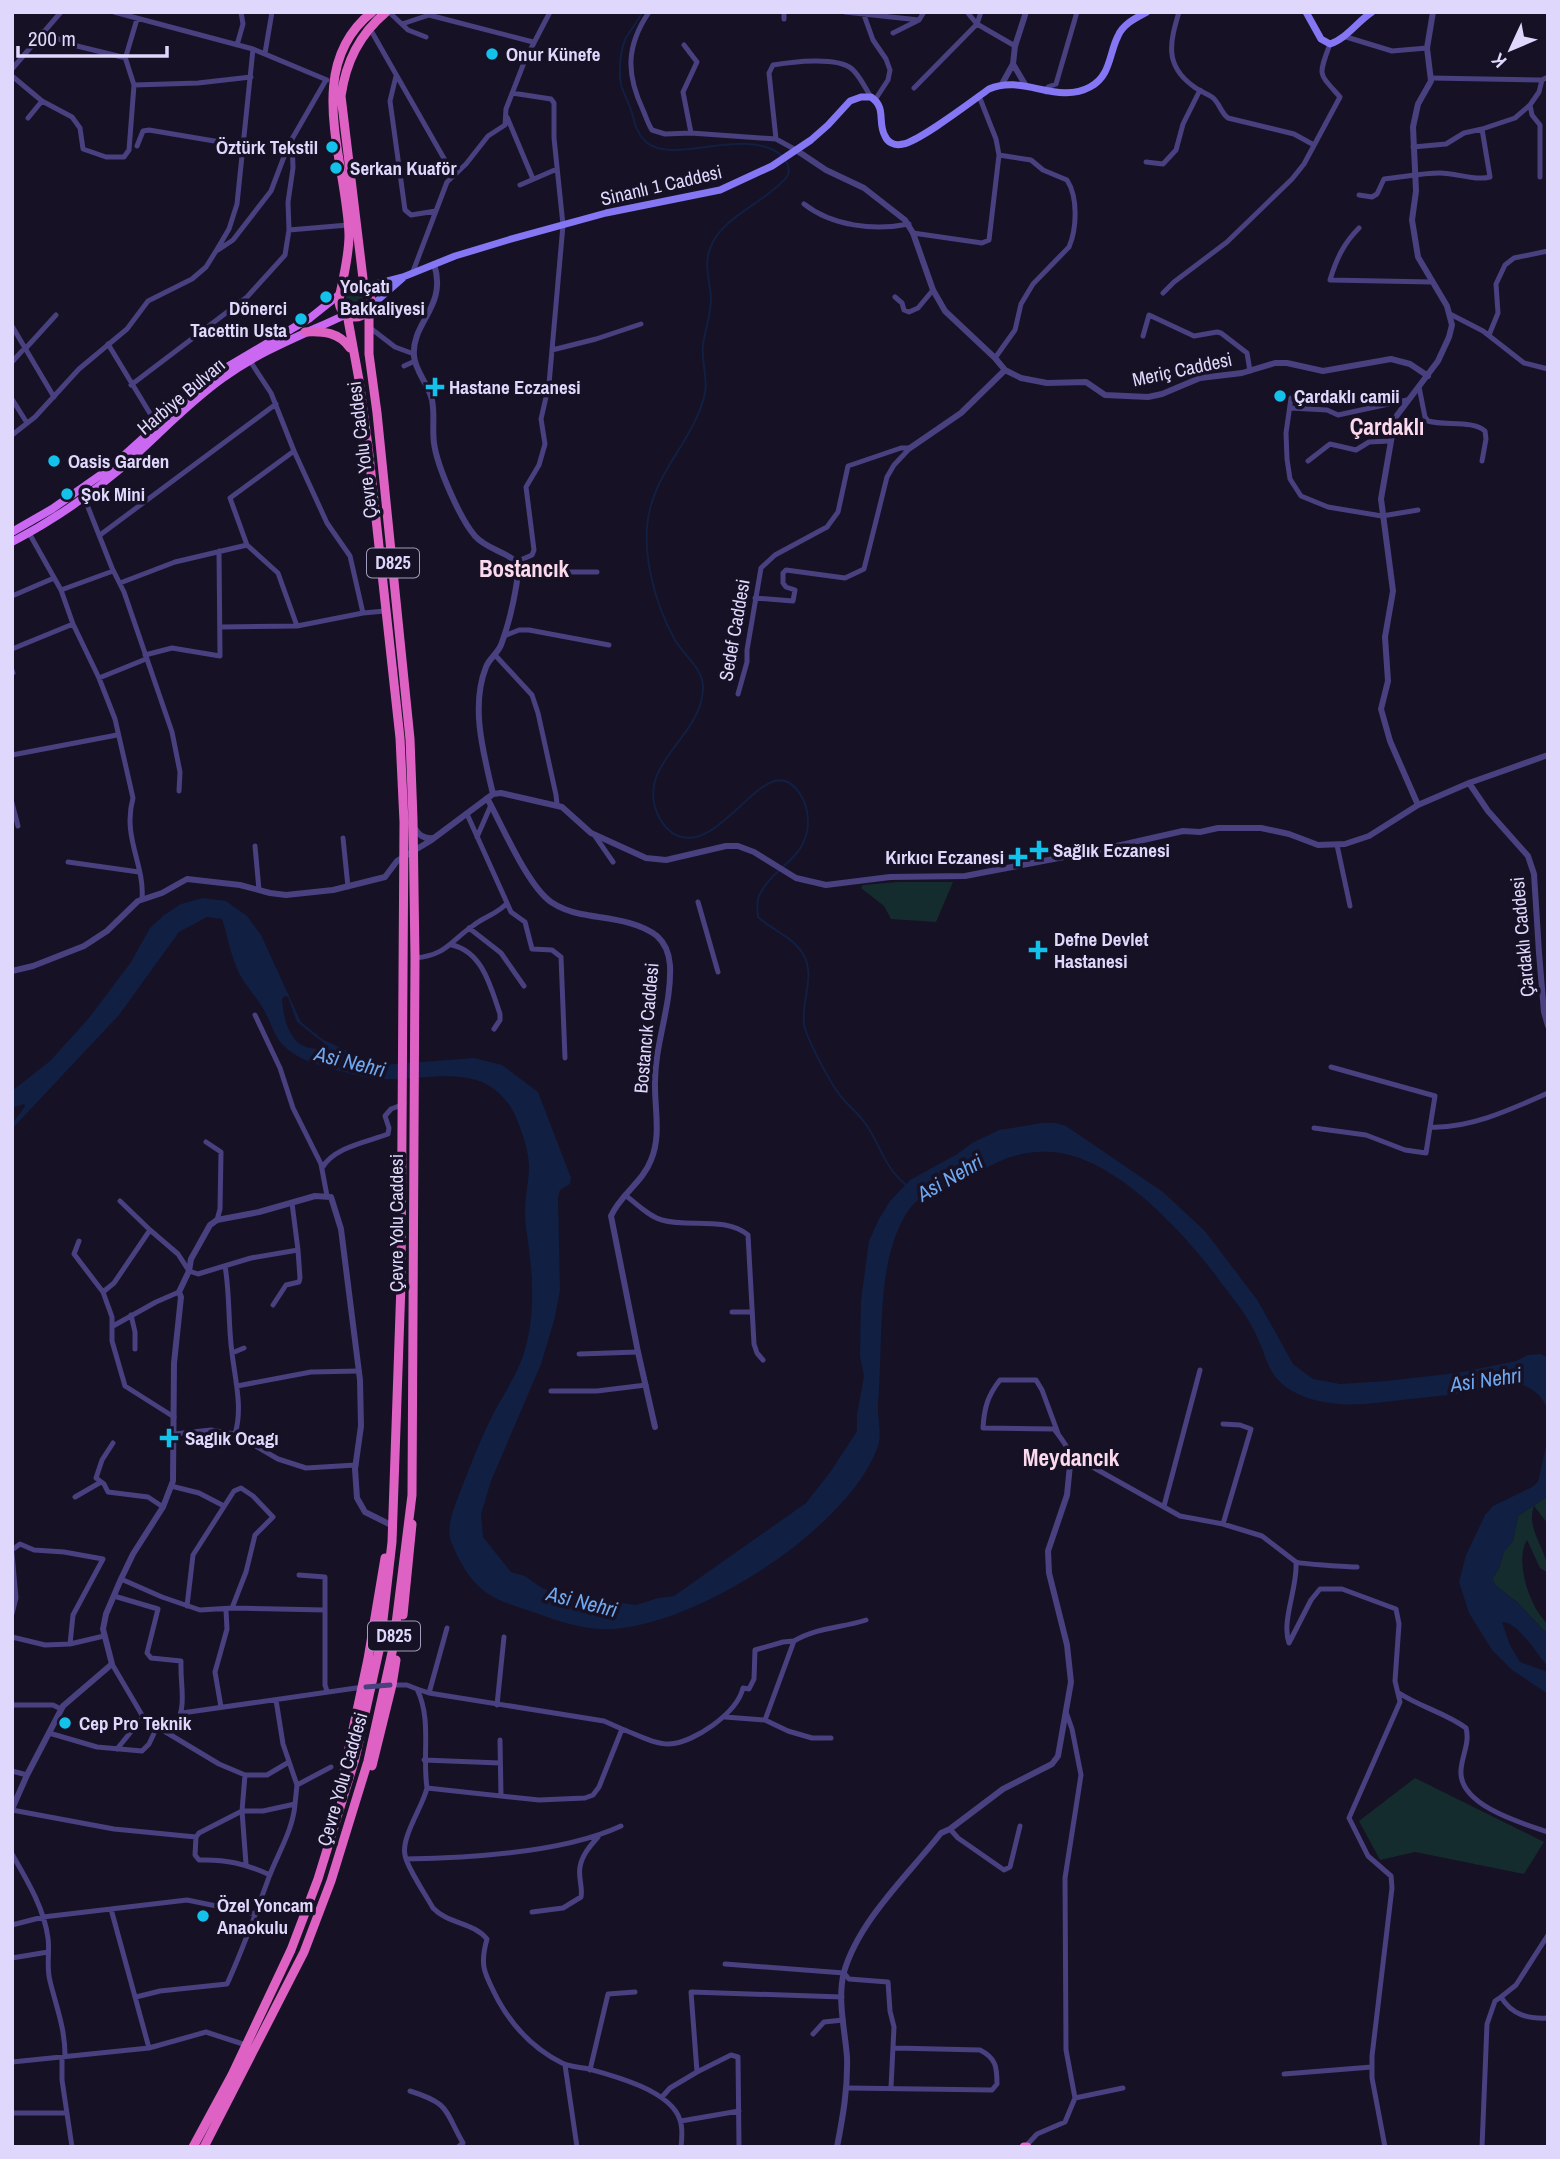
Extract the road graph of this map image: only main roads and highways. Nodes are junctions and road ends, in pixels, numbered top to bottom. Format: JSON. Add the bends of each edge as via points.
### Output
{"nodes":[{"id":1,"x":373,"y":12,"type":"edge"},
{"id":2,"x":388,"y":12,"type":"edge"},
{"id":3,"x":1147,"y":12,"type":"edge"},
{"id":4,"x":1306,"y":12,"type":"edge"},
{"id":5,"x":1372,"y":12,"type":"edge"},
{"id":6,"x":403,"y":278,"type":"junction"},
{"id":7,"x":363,"y":287,"type":"junction"},
{"id":8,"x":340,"y":294,"type":"junction"},
{"id":9,"x":369,"y":308,"type":"junction"},
{"id":10,"x":346,"y":314,"type":"junction"},
{"id":11,"x":305,"y":332,"type":"junction"},
{"id":12,"x":355,"y":356,"type":"junction"},
{"id":13,"x":202,"y":389,"type":"junction"},
{"id":14,"x":12,"y":532,"type":"edge"},
{"id":15,"x":12,"y":542,"type":"edge"},
{"id":16,"x":409,"y":855,"type":"junction"},
{"id":17,"x":409,"y":1018,"type":"junction"},
{"id":18,"x":412,"y":1495,"type":"junction"},
{"id":19,"x":393,"y":1526,"type":"junction"},
{"id":20,"x":333,"y":1830,"type":"junction"},
{"id":21,"x":338,"y":1859,"type":"junction"},
{"id":22,"x":193,"y":2147,"type":"edge"},
{"id":23,"x":204,"y":2147,"type":"edge"}],
"edges":[{"from":1,"to":8,"type":"highway","via":[[348,41],[330,81],[348,225]]},
{"from":2,"to":7,"type":"highway","via":[[369,27],[351,58],[341,96]]},
{"from":3,"to":6,"type":"main road","name":"Sinanlı 1 Caddesi","via":[[1120,32],[1107,69],[1087,89],[1046,92],[1002,84],[915,140],[898,145],[884,135],[882,113],[873,99],[861,97],[850,101],[793,152],[742,181],[508,240]]},
{"from":4,"to":5,"type":"main road","via":[[1321,39],[1330,44]]},
{"from":6,"to":7,"type":"main road","name":"Sinanlı 1 Caddesi"},
{"from":6,"to":9,"type":"main road"},
{"from":7,"to":8,"type":"highway","via":[[348,286]]},
{"from":7,"to":9,"type":"highway","via":[[370,294]]},
{"from":8,"to":10,"type":"highway","via":[[339,303]]},
{"from":8,"to":13,"type":"main road","name":"Harbiye Bulvarı","via":[[310,318],[223,369]]},
{"from":9,"to":10,"type":"highway","via":[[357,317]]},
{"from":9,"to":16,"type":"highway","name":"Çevre Yolu Caddesi","number":"D825","via":[[370,373],[410,739],[413,826]]},
{"from":10,"to":11,"type":"main road","name":"Harbiye Bulvarı"},
{"from":10,"to":12,"type":"highway","name":"Çevre Yolu Caddesi","number":"D825"},
{"from":11,"to":12,"type":"highway","via":[[338,336]]},
{"from":11,"to":13,"type":"main road","name":"Harbiye Bulvarı"},
{"from":12,"to":16,"type":"highway","name":"Çevre Yolu Caddesi","number":"D825","via":[[400,738]]},
{"from":13,"to":14,"type":"main road","name":"Harbiye Bulvarı","via":[[91,483]]},
{"from":13,"to":15,"type":"main road","name":"Harbiye Bulvarı","via":[[84,498]]},
{"from":16,"to":17,"type":"highway","name":"Çevre Yolu Caddesi","number":"D825"},
{"from":16,"to":17,"type":"highway","name":"Çevre Yolu Caddesi","number":"D825","via":[[415,958]]},
{"from":17,"to":18,"type":"highway","name":"Çevre Yolu Caddesi","number":"D825","via":[[414,1090]]},
{"from":17,"to":19,"type":"highway","name":"Çevre Yolu Caddesi","number":"D825","via":[[403,1091]]},
{"from":18,"to":21,"type":"highway","name":"Çevre Yolu Caddesi","number":"D825","via":[[393,1648],[368,1761]]},
{"from":18,"to":21,"type":"highway","via":[[412,1541],[391,1685],[363,1798]]},
{"from":19,"to":20,"type":"highway"},
{"from":19,"to":20,"type":"highway","name":"Çevre Yolu Caddesi","number":"D825","via":[[380,1646],[355,1759]]},
{"from":20,"to":22,"type":"highway","name":"Çevre Yolu Caddesi","number":"D825","via":[[291,1950]]},
{"from":21,"to":23,"type":"highway","name":"Çevre Yolu Caddesi","number":"D825","via":[[304,1952]]}]}
